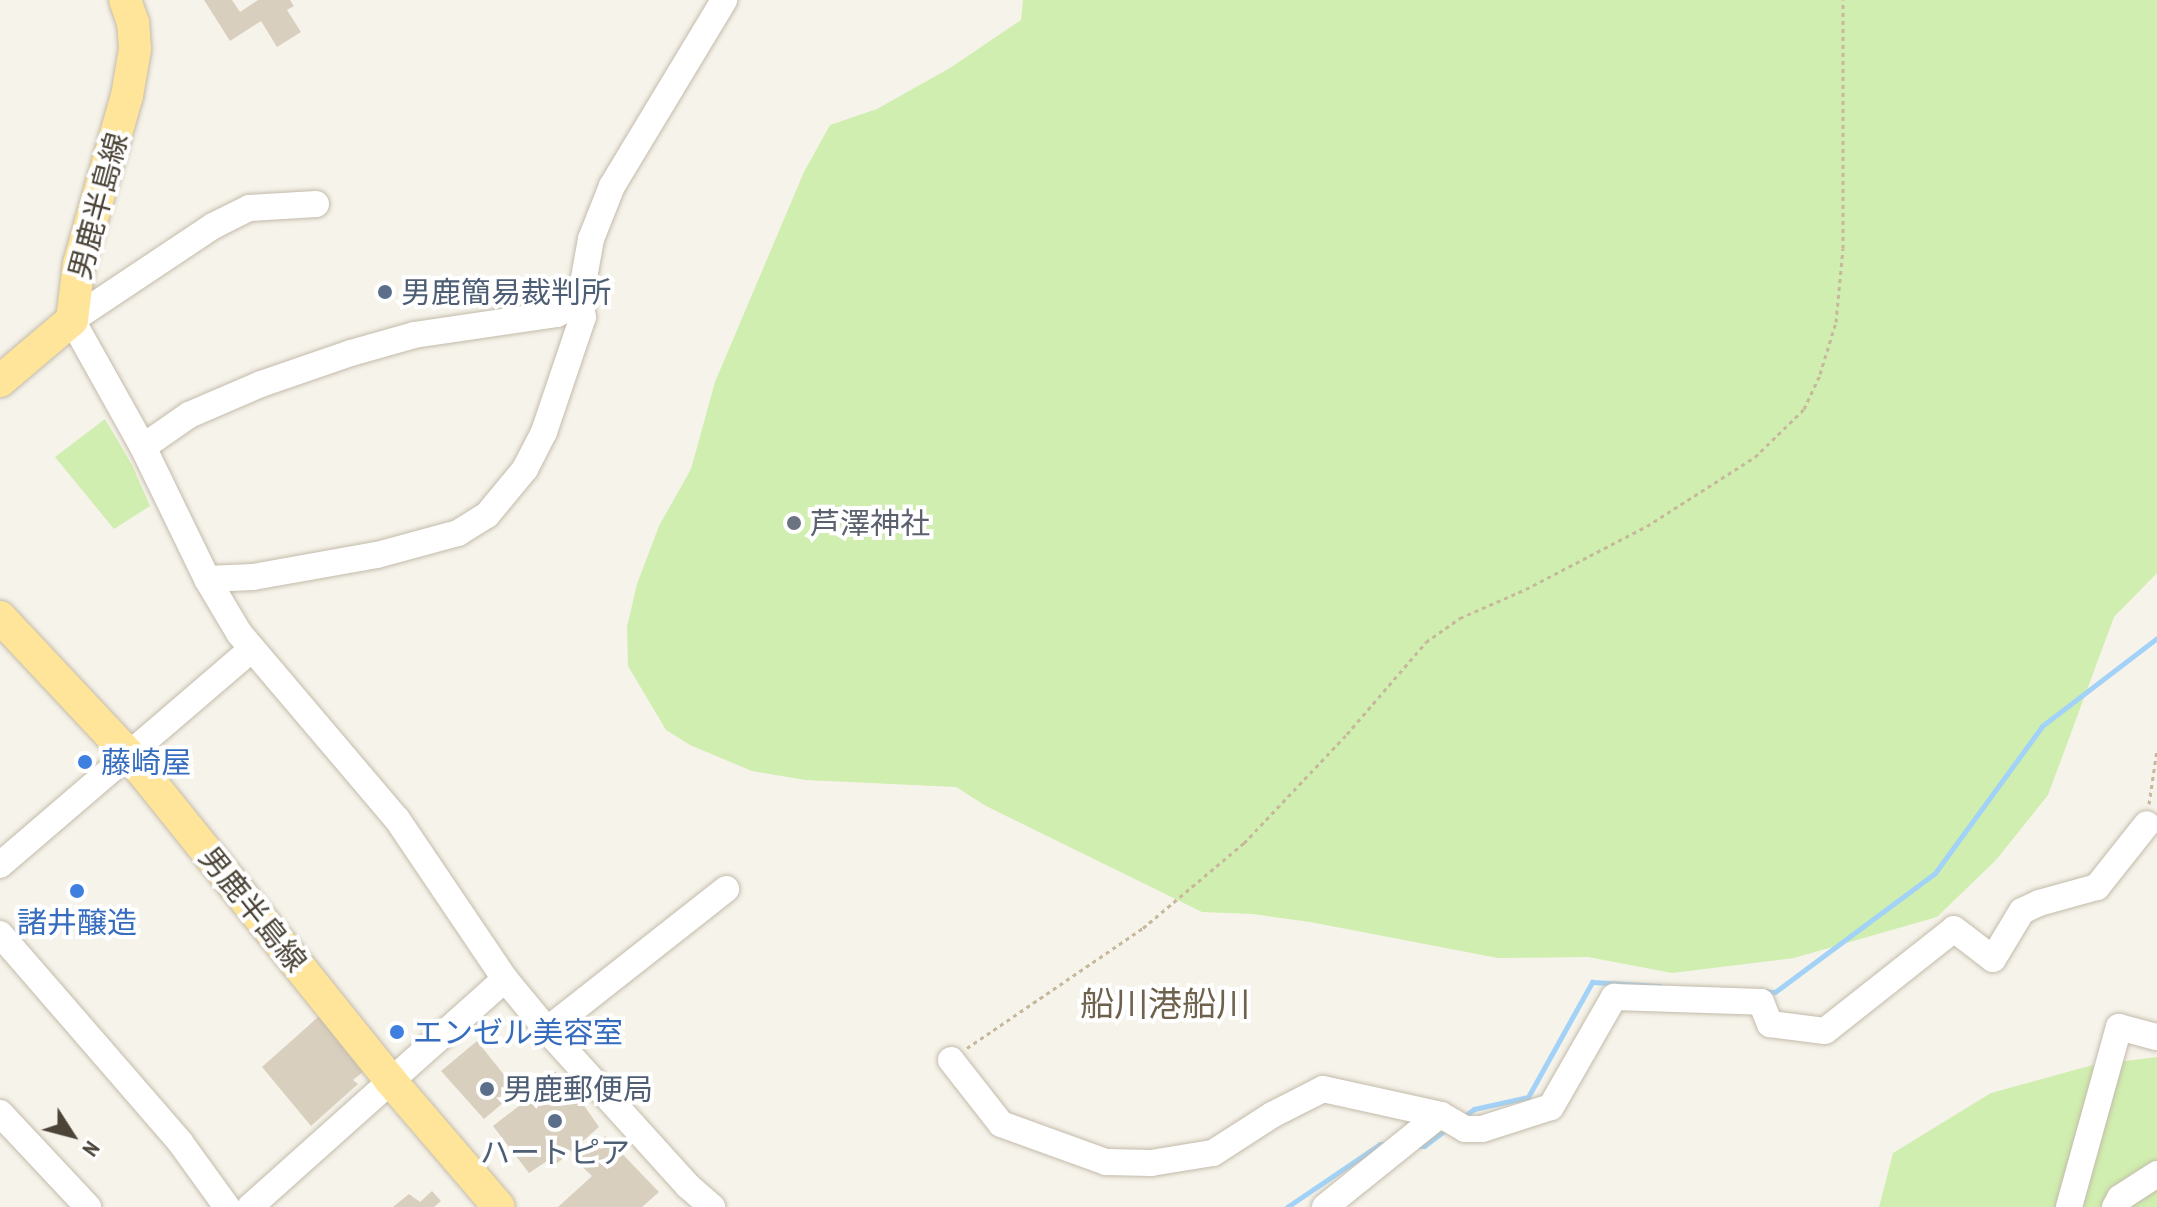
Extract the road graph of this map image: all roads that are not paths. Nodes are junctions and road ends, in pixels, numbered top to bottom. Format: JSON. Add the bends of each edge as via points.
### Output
{"nodes":[{"id":1,"x":125,"y":0,"type":"edge"},
{"id":2,"x":724,"y":0,"type":"edge"},
{"id":3,"x":316,"y":204,"type":"dead end"},
{"id":4,"x":579,"y":296,"type":"junction"},
{"id":5,"x":72,"y":320,"type":"junction"},
{"id":6,"x":0,"y":381,"type":"edge"},
{"id":7,"x":143,"y":447,"type":"junction"},
{"id":8,"x":207,"y":579,"type":"junction"},
{"id":9,"x":0,"y":617,"type":"edge"},
{"id":10,"x":251,"y":650,"type":"junction"},
{"id":11,"x":129,"y":755,"type":"junction"},
{"id":12,"x":2147,"y":824,"type":"road end"},
{"id":13,"x":0,"y":865,"type":"edge"},
{"id":14,"x":726,"y":889,"type":"dead end"},
{"id":15,"x":0,"y":934,"type":"edge"},
{"id":16,"x":505,"y":979,"type":"junction"},
{"id":17,"x":547,"y":1030,"type":"junction"},
{"id":18,"x":2157,"y":1037,"type":"edge"},
{"id":19,"x":951,"y":1060,"type":"road end"},
{"id":20,"x":390,"y":1080,"type":"junction"},
{"id":21,"x":0,"y":1113,"type":"edge"},
{"id":22,"x":1437,"y":1117,"type":"junction"},
{"id":23,"x":2157,"y":1174,"type":"edge"},
{"id":24,"x":2063,"y":1206,"type":"edge"},
{"id":25,"x":88,"y":1207,"type":"edge"},
{"id":26,"x":227,"y":1207,"type":"edge"},
{"id":27,"x":250,"y":1207,"type":"edge"},
{"id":28,"x":499,"y":1207,"type":"edge"},
{"id":29,"x":712,"y":1207,"type":"edge"},
{"id":30,"x":1325,"y":1207,"type":"edge"},
{"id":31,"x":2115,"y":1207,"type":"edge"}],
"edges":[{"from":1,"to":5,"type":"main road","name":"男鹿半島線","via":[[135,49],[99,204],[79,264]]},
{"from":2,"to":4,"type":"street","via":[[612,186],[591,239]]},
{"from":3,"to":5,"type":"street","via":[[249,208],[213,226]]},
{"from":4,"to":7,"type":"street","via":[[557,314],[414,335],[306,368],[189,415]]},
{"from":4,"to":8,"type":"street","via":[[583,317],[544,432],[525,469],[487,515],[458,533],[377,555],[253,577]]},
{"from":5,"to":6,"type":"main road","name":"男鹿半島線"},
{"from":5,"to":7,"type":"street"},
{"from":7,"to":8,"type":"street"},
{"from":8,"to":10,"type":"street"},
{"from":9,"to":11,"type":"main road","name":"男鹿半島線"},
{"from":10,"to":11,"type":"street"},
{"from":10,"to":16,"type":"street","via":[[397,819]]},
{"from":11,"to":13,"type":"street"},
{"from":11,"to":20,"type":"main road","name":"男鹿半島線"},
{"from":12,"to":22,"type":"street","via":[[2097,887],[2022,911],[1993,959],[1954,929],[1825,1031],[1770,1024],[1761,1002],[1614,997],[1551,1107],[1482,1129],[1465,1129],[1452,1119]]},
{"from":14,"to":17,"type":"street"},
{"from":15,"to":26,"type":"street","via":[[180,1142]]},
{"from":16,"to":17,"type":"street"},
{"from":16,"to":20,"type":"street"},
{"from":17,"to":29,"type":"street"},
{"from":18,"to":24,"type":"street","via":[[2119,1027]]},
{"from":19,"to":22,"type":"street","via":[[1001,1124],[1106,1162],[1151,1163],[1213,1153],[1323,1089]]},
{"from":20,"to":27,"type":"street"},
{"from":20,"to":28,"type":"main road","name":"男鹿半島線"},
{"from":21,"to":25,"type":"street"},
{"from":22,"to":30,"type":"street"},
{"from":23,"to":31,"type":"street"}]}
